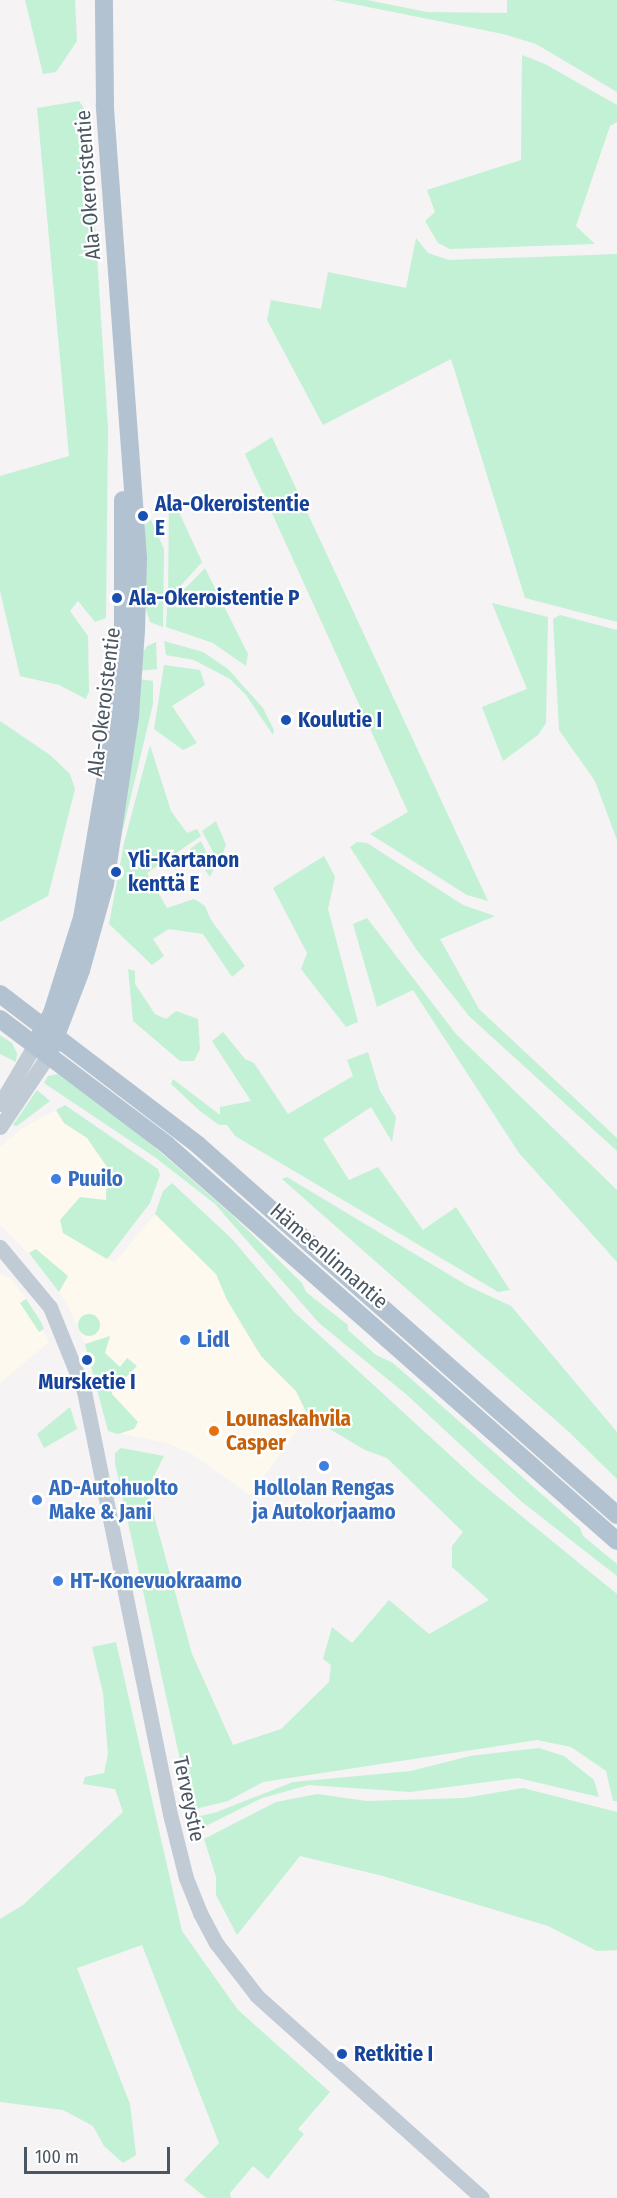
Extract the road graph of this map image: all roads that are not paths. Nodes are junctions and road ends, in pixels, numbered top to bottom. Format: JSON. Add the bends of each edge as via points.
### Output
{"nodes":[{"id":1,"x":104,"y":0,"type":"edge"},
{"id":2,"x":0,"y":994,"type":"edge"},
{"id":3,"x":0,"y":1018,"type":"edge"},
{"id":4,"x":51,"y":1031,"type":"junction"},
{"id":5,"x":42,"y":1048,"type":"junction"},
{"id":6,"x":0,"y":1104,"type":"edge"},
{"id":7,"x":0,"y":1127,"type":"edge"},
{"id":8,"x":0,"y":1239,"type":"edge"},
{"id":9,"x":0,"y":1247,"type":"edge"},
{"id":10,"x":0,"y":1257,"type":"edge"},
{"id":11,"x":44,"y":1298,"type":"junction"},
{"id":12,"x":617,"y":1515,"type":"edge"},
{"id":13,"x":617,"y":1541,"type":"edge"},
{"id":14,"x":482,"y":2198,"type":"edge"}],
"edges":[{"from":1,"to":4,"type":"main road","name":"Ala-Okeroistentie","via":[[104,94],[123,367],[124,566],[116,718],[82,918]]},
{"from":2,"to":4,"type":"main road","name":"Hämeenlinnantie"},
{"from":3,"to":5,"type":"main road","name":"Hämeenlinnantie"},
{"from":4,"to":5,"type":"main road","name":"Ala-Okeroistentie"},
{"from":4,"to":12,"type":"main road","name":"Hämeenlinnantie","via":[[198,1145]]},
{"from":5,"to":6,"type":"main road"},
{"from":5,"to":7,"type":"main road"},
{"from":5,"to":13,"type":"main road","name":"Hämeenlinnantie","via":[[167,1145]]},
{"from":8,"to":11,"type":"main road","name":"Terveystie","via":[[16,1253]]},
{"from":9,"to":11,"type":"main road","name":"Terveystie"},
{"from":10,"to":11,"type":"main road","name":"Terveystie"},
{"from":11,"to":14,"type":"main road","name":"Terveystie","via":[[71,1351],[84,1391],[171,1818],[186,1878],[200,1913],[232,1966],[257,1996]]}]}
